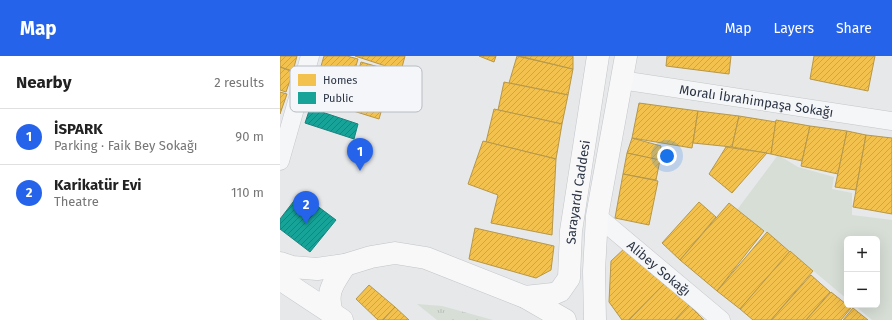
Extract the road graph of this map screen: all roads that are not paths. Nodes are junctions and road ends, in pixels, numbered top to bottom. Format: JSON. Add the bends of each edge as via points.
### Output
{"nodes":[{"id":1,"x":310,"y":56,"type":"edge"},
{"id":2,"x":598,"y":56,"type":"edge"},
{"id":3,"x":626,"y":56,"type":"edge"},
{"id":4,"x":307,"y":66,"type":"edge"},
{"id":5,"x":621,"y":80,"type":"junction"},
{"id":6,"x":294,"y":112,"type":"edge"},
{"id":7,"x":892,"y":121,"type":"edge"},
{"id":8,"x":280,"y":161,"type":"edge"},
{"id":9,"x":598,"y":216,"type":"junction"},
{"id":10,"x":280,"y":263,"type":"edge"},
{"id":11,"x":345,"y":265,"type":"junction"},
{"id":12,"x":280,"y":279,"type":"edge"},
{"id":13,"x":525,"y":297,"type":"junction"},
{"id":14,"x":337,"y":316,"type":"edge"},
{"id":15,"x":565,"y":320,"type":"edge"},
{"id":16,"x":595,"y":320,"type":"edge"},
{"id":17,"x":721,"y":320,"type":"edge"}],
"edges":[{"from":1,"to":4,"type":"street"},
{"from":2,"to":13,"type":"main road","name":"Sarayardı Caddesi","via":[[571,231],[569,278],[560,291]]},
{"from":3,"to":5,"type":"main road","name":"Sarayardı Caddesi"},
{"from":5,"to":7,"type":"street","name":"Moralı İbrahimpaşa Sokağı"},
{"from":5,"to":9,"type":"main road","name":"Sarayardı Caddesi"},
{"from":6,"to":8,"type":"street"},
{"from":9,"to":16,"type":"main road","name":"Sarayardı Caddesi","via":[[594,271]]},
{"from":9,"to":17,"type":"street","name":"Alibey Sokağı"},
{"from":10,"to":11,"type":"main road","name":"Sarayardı Caddesi","via":[[292,267],[317,269]]},
{"from":11,"to":13,"type":"main road","name":"Sarayardı Caddesi","via":[[371,257],[395,254],[426,258]]},
{"from":11,"to":14,"type":"main road","via":[[331,288],[328,301]]},
{"from":12,"to":14,"type":"main road"},
{"from":13,"to":15,"type":"main road","name":"Sarayardı Caddesi"}]}
